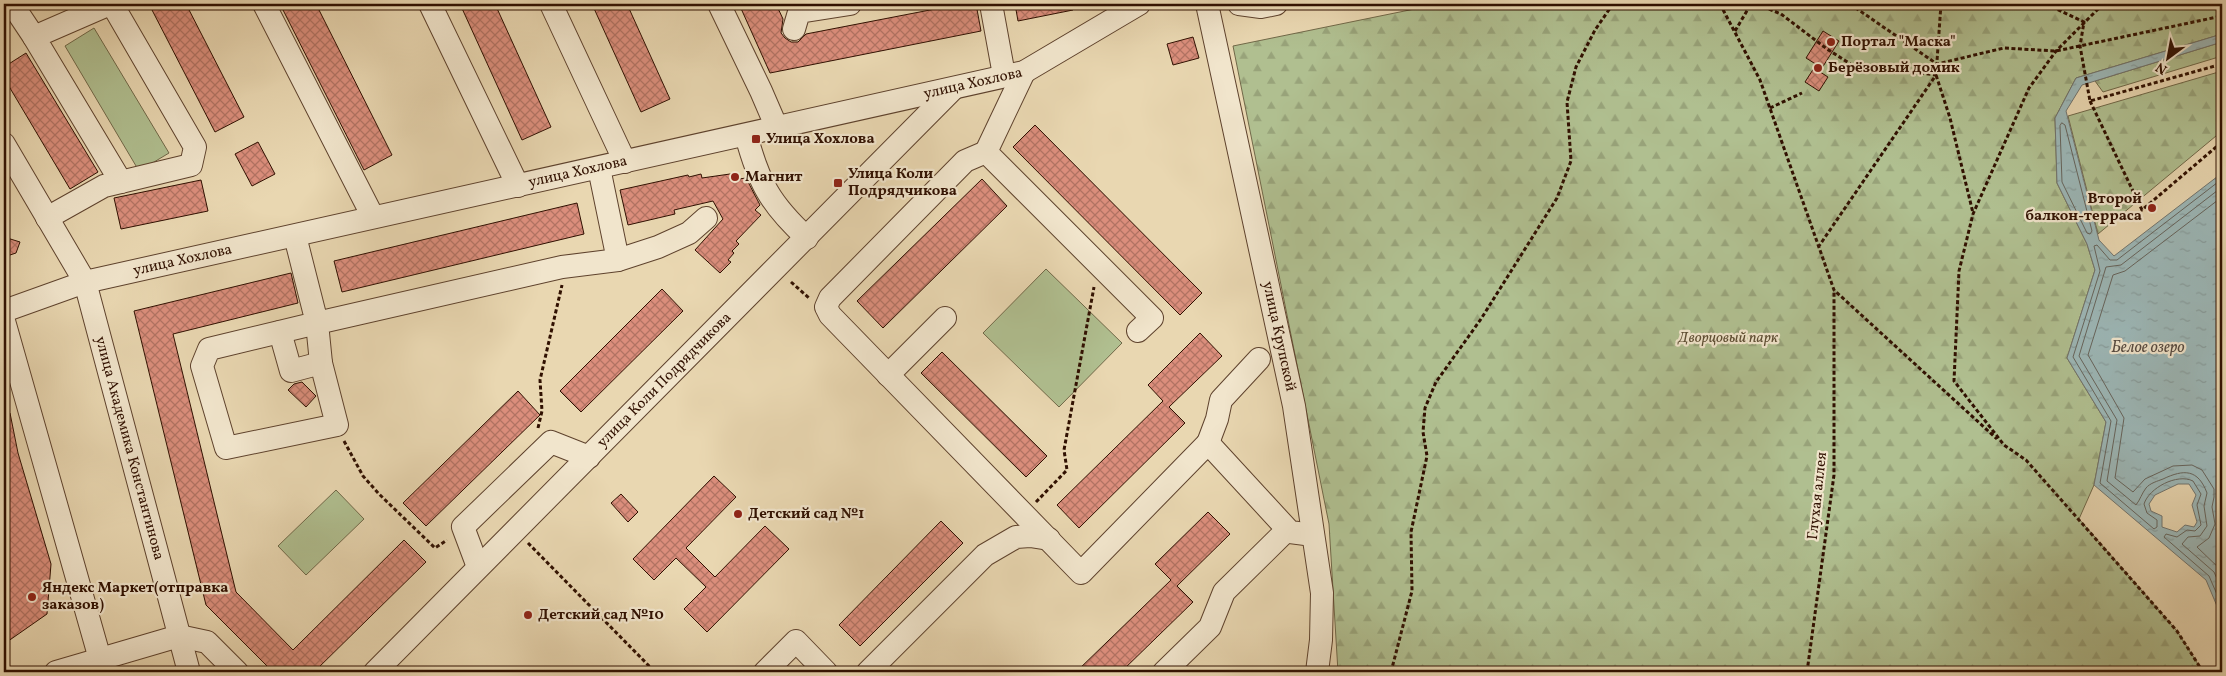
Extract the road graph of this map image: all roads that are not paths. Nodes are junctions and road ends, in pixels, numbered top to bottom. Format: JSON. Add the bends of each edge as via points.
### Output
{"nodes":[{"id":1,"x":12,"y":4,"type":"edge"},
{"id":2,"x":111,"y":4,"type":"edge"},
{"id":3,"x":264,"y":4,"type":"edge"},
{"id":4,"x":430,"y":4,"type":"edge"},
{"id":5,"x":551,"y":4,"type":"edge"},
{"id":6,"x":719,"y":4,"type":"edge"},
{"id":7,"x":850,"y":4,"type":"edge"},
{"id":8,"x":991,"y":4,"type":"edge"},
{"id":9,"x":1137,"y":4,"type":"edge"},
{"id":10,"x":1207,"y":4,"type":"edge"},
{"id":11,"x":1239,"y":4,"type":"edge"},
{"id":12,"x":1276,"y":4,"type":"edge"},
{"id":13,"x":794,"y":29,"type":"dead end"},
{"id":14,"x":34,"y":37,"type":"junction"},
{"id":15,"x":1014,"y":74,"type":"junction"},
{"id":16,"x":953,"y":89,"type":"junction"},
{"id":17,"x":891,"y":103,"type":"junction"},
{"id":18,"x":777,"y":128,"type":"junction"},
{"id":19,"x":746,"y":135,"type":"junction"},
{"id":20,"x":906,"y":137,"type":"junction"},
{"id":21,"x":4,"y":144,"type":"edge"},
{"id":22,"x":986,"y":152,"type":"junction"},
{"id":23,"x":625,"y":162,"type":"junction"},
{"id":24,"x":599,"y":168,"type":"junction"},
{"id":25,"x":121,"y":182,"type":"junction"},
{"id":26,"x":518,"y":186,"type":"junction"},
{"id":27,"x":373,"y":217,"type":"junction"},
{"id":28,"x":47,"y":218,"type":"junction"},
{"id":29,"x":706,"y":218,"type":"dead end"},
{"id":30,"x":295,"y":236,"type":"junction"},
{"id":31,"x":807,"y":238,"type":"junction"},
{"id":32,"x":618,"y":260,"type":"junction"},
{"id":33,"x":85,"y":282,"type":"junction"},
{"id":34,"x":4,"y":311,"type":"edge"},
{"id":35,"x":945,"y":318,"type":"dead end"},
{"id":36,"x":4,"y":321,"type":"edge"},
{"id":37,"x":317,"y":323,"type":"junction"},
{"id":38,"x":280,"y":332,"type":"junction"},
{"id":39,"x":1138,"y":332,"type":"dead end"},
{"id":40,"x":1259,"y":360,"type":"dead end"},
{"id":41,"x":320,"y":363,"type":"junction"},
{"id":42,"x":888,"y":375,"type":"junction"},
{"id":43,"x":1208,"y":443,"type":"junction"},
{"id":44,"x":588,"y":457,"type":"junction"},
{"id":45,"x":1287,"y":530,"type":"junction"},
{"id":46,"x":1314,"y":535,"type":"junction"},
{"id":47,"x":1049,"y":539,"type":"junction"},
{"id":48,"x":478,"y":568,"type":"junction"},
{"id":49,"x":179,"y":636,"type":"junction"},
{"id":50,"x":100,"y":659,"type":"junction"},
{"id":51,"x":56,"y":672,"type":"edge"},
{"id":52,"x":189,"y":672,"type":"edge"},
{"id":53,"x":237,"y":672,"type":"edge"},
{"id":54,"x":375,"y":672,"type":"edge"},
{"id":55,"x":765,"y":672,"type":"edge"},
{"id":56,"x":826,"y":672,"type":"edge"},
{"id":57,"x":868,"y":672,"type":"edge"},
{"id":58,"x":1164,"y":672,"type":"edge"},
{"id":59,"x":1317,"y":672,"type":"edge"}],
"edges":[{"from":1,"to":14,"type":"street"},
{"from":2,"to":14,"type":"street"},
{"from":2,"to":25,"type":"street","via":[[195,147],[191,165]]},
{"from":3,"to":27,"type":"street"},
{"from":4,"to":26,"type":"street"},
{"from":5,"to":23,"type":"street"},
{"from":6,"to":18,"type":"street"},
{"from":7,"to":13,"type":"street","via":[[798,12]]},
{"from":8,"to":15,"type":"street"},
{"from":9,"to":15,"type":"street","name":"улица Хохлова"},
{"from":10,"to":46,"type":"street","name":"улица Крупской","via":[[1294,406]]},
{"from":11,"to":12,"type":"street","via":[[1261,7]]},
{"from":14,"to":25,"type":"street"},
{"from":15,"to":16,"type":"street","name":"улица Хохлова"},
{"from":15,"to":22,"type":"street"},
{"from":16,"to":17,"type":"street","name":"улица Хохлова"},
{"from":16,"to":20,"type":"street","name":"улица Коли Подрядчикова"},
{"from":17,"to":18,"type":"street","name":"улица Хохлова"},
{"from":17,"to":20,"type":"street","via":[[909,114],[911,120]]},
{"from":18,"to":19,"type":"street","name":"улица Хохлова"},
{"from":19,"to":23,"type":"street","name":"улица Хохлова"},
{"from":19,"to":31,"type":"street","via":[[756,169],[775,187],[788,221]]},
{"from":20,"to":31,"type":"street","name":"улица Коли Подрядчикова"},
{"from":21,"to":28,"type":"street","name":"улица Академика Константинова"},
{"from":22,"to":39,"type":"street","via":[[1152,318]]},
{"from":22,"to":42,"type":"street","via":[[965,161],[830,298],[826,307]]},
{"from":23,"to":24,"type":"street","name":"улица Хохлова"},
{"from":24,"to":26,"type":"street","name":"улица Хохлова"},
{"from":24,"to":32,"type":"street"},
{"from":25,"to":28,"type":"street","via":[[104,186]]},
{"from":26,"to":27,"type":"street","name":"улица Хохлова"},
{"from":27,"to":30,"type":"street","name":"улица Хохлова"},
{"from":28,"to":33,"type":"street","name":"улица Академика Константинова"},
{"from":29,"to":32,"type":"street","via":[[689,233]]},
{"from":30,"to":33,"type":"street","name":"улица Хохлова"},
{"from":30,"to":37,"type":"street"},
{"from":31,"to":44,"type":"street","name":"улица Коли Подрядчикова"},
{"from":32,"to":37,"type":"street","via":[[567,266]]},
{"from":33,"to":34,"type":"street","name":"улица Хохлова"},
{"from":33,"to":49,"type":"street","name":"улица Академика Константинова"},
{"from":35,"to":42,"type":"street"},
{"from":36,"to":50,"type":"street"},
{"from":37,"to":38,"type":"street"},
{"from":37,"to":41,"type":"street"},
{"from":38,"to":41,"type":"street","via":[[291,371]]},
{"from":38,"to":41,"type":"street","via":[[209,349],[202,366],[226,448],[337,425]]},
{"from":40,"to":43,"type":"street","via":[[1221,400],[1218,419]]},
{"from":42,"to":47,"type":"street"},
{"from":43,"to":45,"type":"street"},
{"from":43,"to":47,"type":"street","via":[[1081,572]]},
{"from":44,"to":48,"type":"street","name":"улица Коли Подрядчикова"},
{"from":44,"to":48,"type":"street","via":[[551,442],[463,527]]},
{"from":45,"to":46,"type":"street"},
{"from":45,"to":58,"type":"street","via":[[1224,592],[1210,626]]},
{"from":46,"to":59,"type":"street","name":"улица Крупской","via":[[1322,593]]},
{"from":47,"to":57,"type":"street","via":[[1016,537],[985,555]]},
{"from":48,"to":54,"type":"street","name":"улица Коли Подрядчикова"},
{"from":49,"to":50,"type":"street"},
{"from":49,"to":52,"type":"street","name":"улица Академика Константинова"},
{"from":49,"to":53,"type":"street","via":[[207,642]]},
{"from":50,"to":51,"type":"street"},
{"from":55,"to":56,"type":"street","via":[[796,641]]}]}
